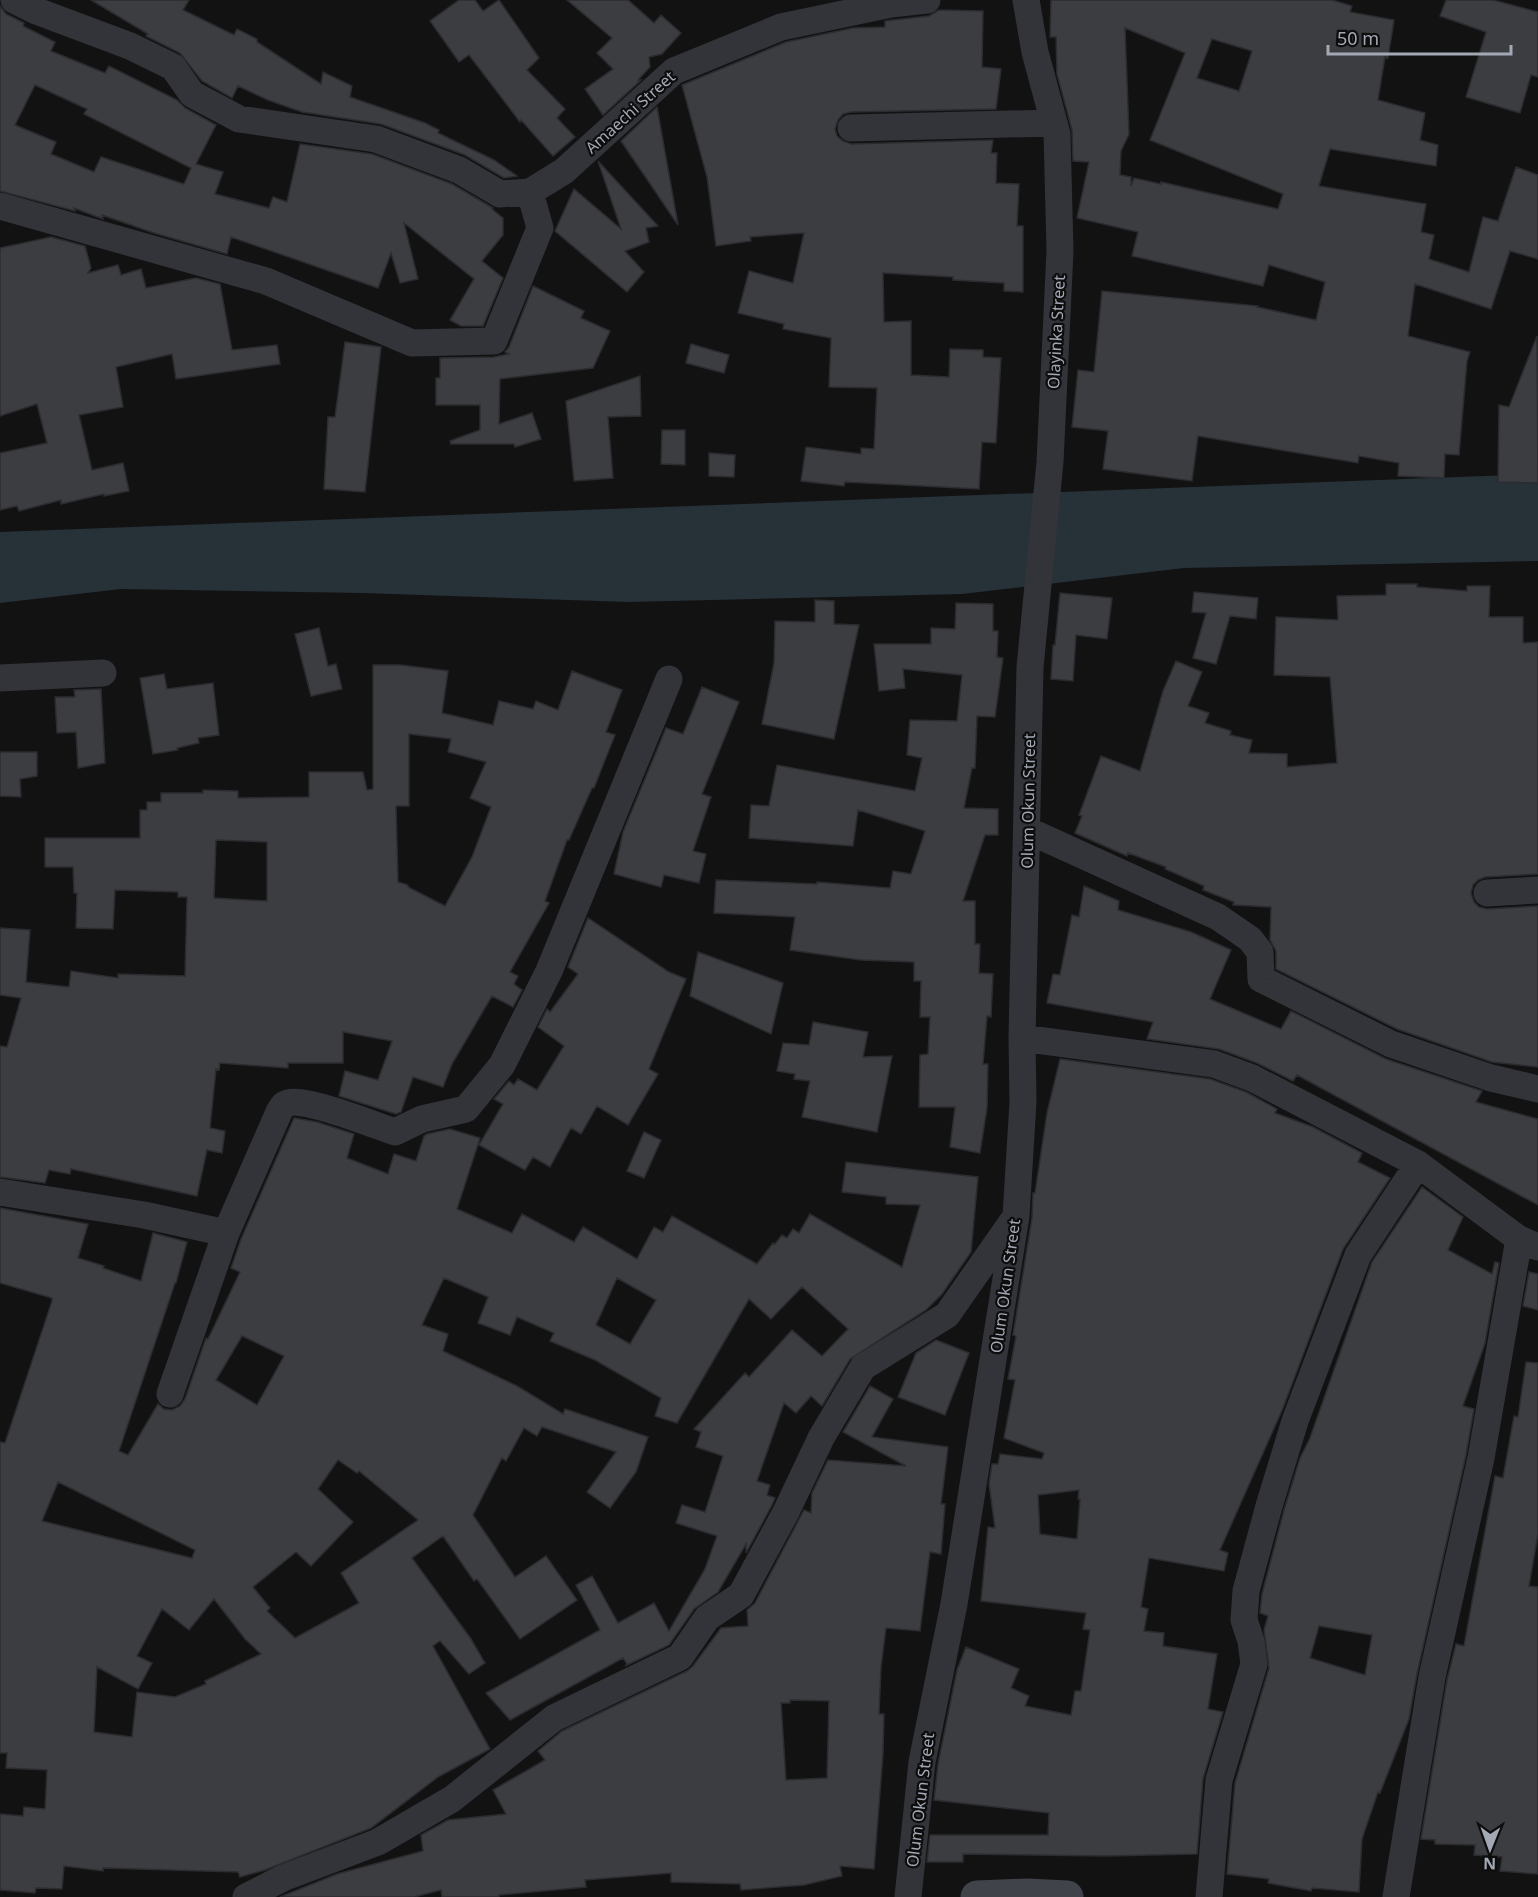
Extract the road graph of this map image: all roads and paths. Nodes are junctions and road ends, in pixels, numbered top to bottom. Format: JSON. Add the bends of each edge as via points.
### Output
{"nodes":[{"id":1,"x":927,"y":0,"type":"edge"},
{"id":2,"x":1026,"y":0,"type":"edge"},
{"id":3,"x":891,"y":2,"type":"edge"},
{"id":4,"x":29,"y":3,"type":"edge"},
{"id":5,"x":851,"y":128,"type":"dead end"},
{"id":6,"x":1055,"y":129,"type":"junction"},
{"id":7,"x":530,"y":192,"type":"junction"},
{"id":8,"x":0,"y":206,"type":"edge"},
{"id":9,"x":1030,"y":667,"type":"joint"},
{"id":10,"x":103,"y":673,"type":"dead end"},
{"id":11,"x":0,"y":678,"type":"edge"},
{"id":12,"x":669,"y":679,"type":"dead end"},
{"id":13,"x":1027,"y":830,"type":"junction"},
{"id":14,"x":1538,"y":890,"type":"edge"},
{"id":15,"x":1487,"y":893,"type":"dead end"},
{"id":16,"x":1022,"y":1038,"type":"junction"},
{"id":17,"x":1538,"y":1089,"type":"edge"},
{"id":18,"x":1418,"y":1164,"type":"junction"},
{"id":19,"x":0,"y":1192,"type":"edge"},
{"id":20,"x":1016,"y":1216,"type":"junction"},
{"id":21,"x":226,"y":1233,"type":"junction"},
{"id":22,"x":1529,"y":1243,"type":"edge"},
{"id":23,"x":170,"y":1394,"type":"dead end"},
{"id":24,"x":246,"y":1897,"type":"edge"},
{"id":25,"x":908,"y":1897,"type":"edge"},
{"id":26,"x":977,"y":1897,"type":"edge"},
{"id":27,"x":1066,"y":1897,"type":"edge"},
{"id":28,"x":1209,"y":1897,"type":"edge"},
{"id":29,"x":1396,"y":1897,"type":"edge"}],
"edges":[{"from":1,"to":3,"type":"street","name":"Amaechi Street"},
{"from":2,"to":6,"type":"street","name":"Olayinka Street"},
{"from":3,"to":7,"type":"street","name":"Amaechi Street","via":[[781,27],[674,71],[564,171]]},
{"from":4,"to":7,"type":"street","via":[[173,67],[192,94],[239,119],[376,139],[459,170],[500,194]]},
{"from":5,"to":6,"type":"street"},
{"from":6,"to":9,"type":"street","name":"Olayinka Street","via":[[1060,251],[1050,462]]},
{"from":7,"to":8,"type":"street","via":[[540,228],[494,341],[412,343],[266,281]]},
{"from":9,"to":13,"type":"street","name":"Olum Okun Street"},
{"from":10,"to":11,"type":"street"},
{"from":12,"to":21,"type":"street","via":[[549,970],[502,1065],[466,1109],[422,1119],[395,1132],[314,1104],[285,1104]]},
{"from":13,"to":16,"type":"street","name":"Olum Okun Street"},
{"from":13,"to":17,"type":"street","via":[[1218,917],[1250,939],[1260,952],[1261,978],[1291,995],[1391,1044],[1491,1078]]},
{"from":14,"to":15,"type":"street"},
{"from":16,"to":18,"type":"street","via":[[1214,1064],[1252,1078]]},
{"from":16,"to":20,"type":"street","name":"Olum Okun Street","via":[[1023,1102]]},
{"from":18,"to":22,"type":"street"},
{"from":18,"to":28,"type":"street","via":[[1358,1255],[1295,1421],[1269,1506],[1246,1591],[1244,1620],[1254,1664],[1218,1780]]},
{"from":19,"to":21,"type":"street","via":[[144,1215]]},
{"from":20,"to":24,"type":"street","via":[[947,1315],[863,1367],[821,1438],[741,1595],[707,1618],[680,1657],[554,1718],[452,1798],[378,1842],[283,1878]]},
{"from":20,"to":25,"type":"street","name":"Olum Okun Street","via":[[954,1604],[922,1762]]},
{"from":21,"to":23,"type":"street"},
{"from":22,"to":29,"type":"street","via":[[1432,1677]]},
{"from":26,"to":27,"type":"main road"}]}
